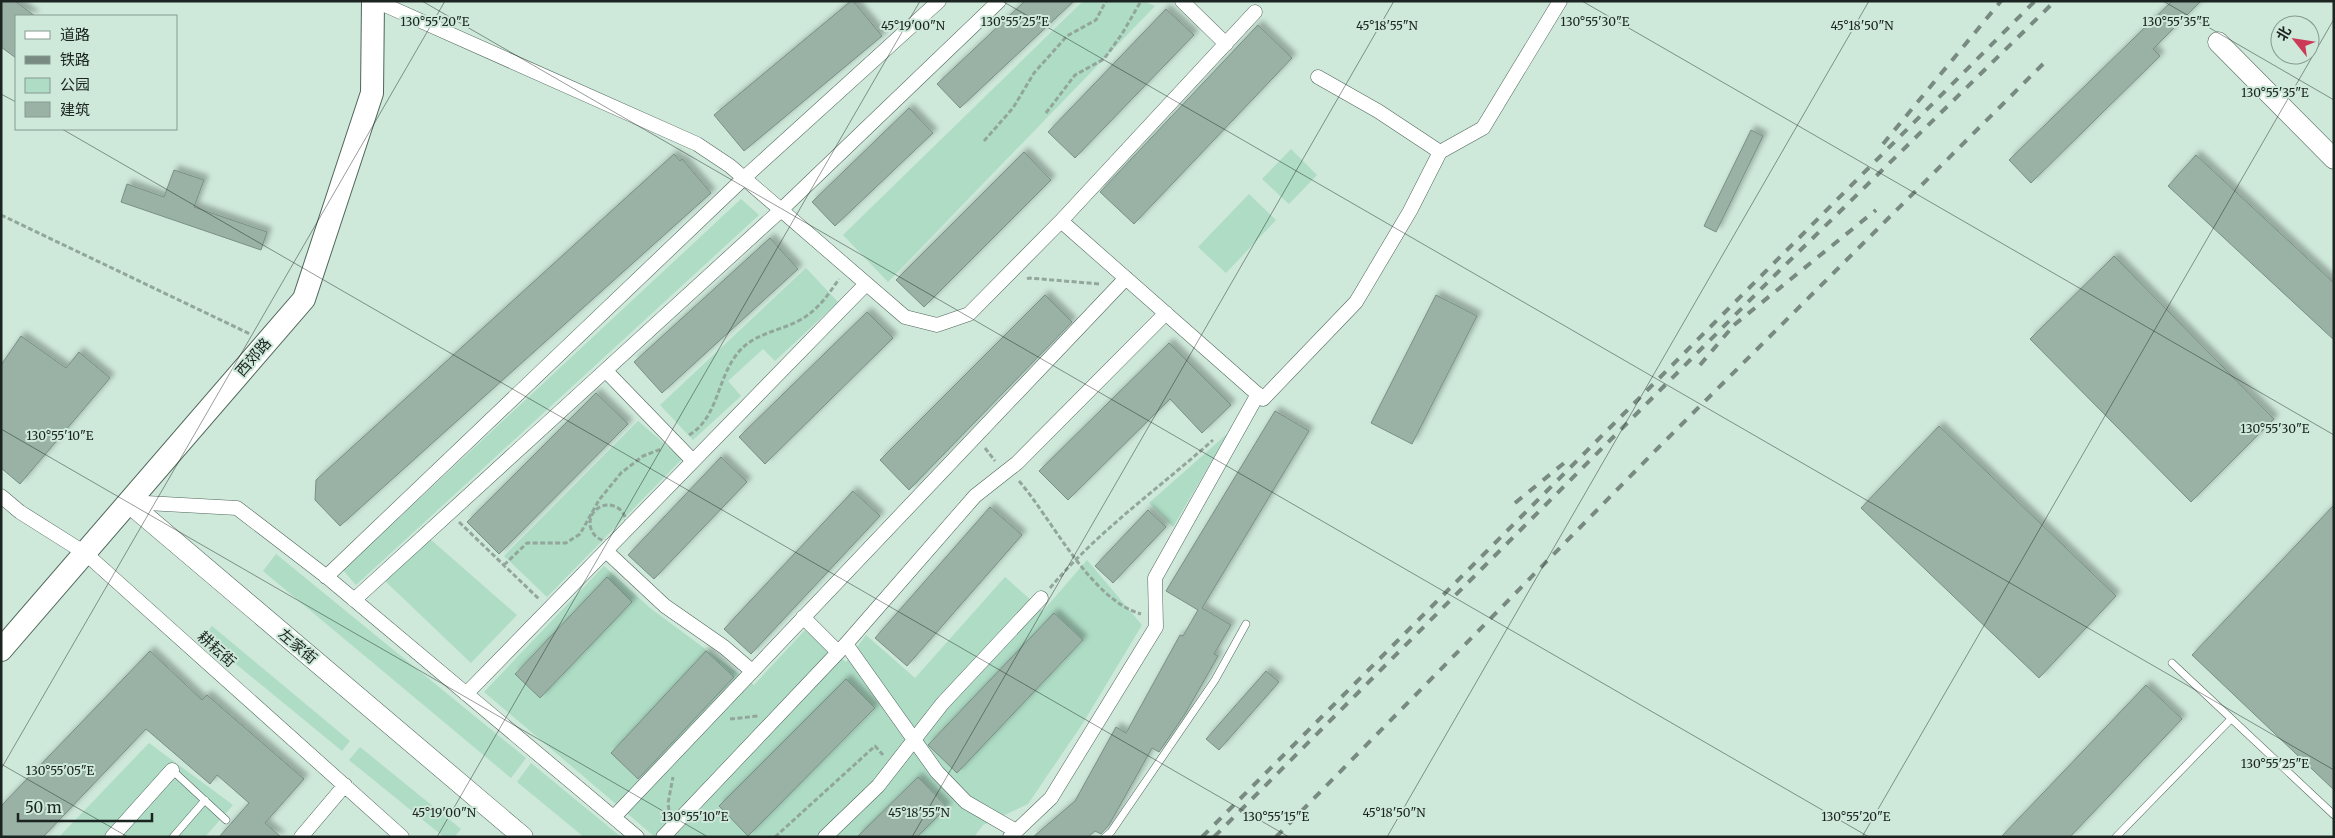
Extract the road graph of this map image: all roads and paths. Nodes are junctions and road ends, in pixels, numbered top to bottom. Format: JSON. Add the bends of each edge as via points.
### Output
{"nodes":[{"id":1,"x":374,"y":1,"type":"edge"},
{"id":2,"x":939,"y":1,"type":"edge"},
{"id":3,"x":999,"y":1,"type":"edge"},
{"id":4,"x":1106,"y":1,"type":"edge"},
{"id":5,"x":1141,"y":1,"type":"edge"},
{"id":6,"x":1182,"y":1,"type":"edge"},
{"id":7,"x":1560,"y":1,"type":"edge"},
{"id":8,"x":1255,"y":12,"type":"dead end"},
{"id":9,"x":2218,"y":42,"type":"dead end"},
{"id":10,"x":1226,"y":44,"type":"junction"},
{"id":11,"x":1318,"y":77,"type":"dead end"},
{"id":12,"x":1046,"y":112,"type":"dead end"},
{"id":13,"x":984,"y":141,"type":"dead end"},
{"id":14,"x":1440,"y":152,"type":"junction"},
{"id":15,"x":2334,"y":160,"type":"edge"},
{"id":16,"x":744,"y":178,"type":"junction"},
{"id":17,"x":781,"y":210,"type":"junction"},
{"id":18,"x":1,"y":215,"type":"edge"},
{"id":19,"x":1061,"y":221,"type":"junction"},
{"id":20,"x":1126,"y":278,"type":"junction"},
{"id":21,"x":866,"y":284,"type":"junction"},
{"id":22,"x":1166,"y":313,"type":"junction"},
{"id":23,"x":266,"y":342,"type":"junction"},
{"id":24,"x":606,"y":371,"type":"junction"},
{"id":25,"x":1258,"y":394,"type":"junction"},
{"id":26,"x":976,"y":435,"type":"junction"},
{"id":27,"x":693,"y":461,"type":"junction"},
{"id":28,"x":1009,"y":470,"type":"junction"},
{"id":29,"x":1,"y":496,"type":"edge"},
{"id":30,"x":128,"y":502,"type":"junction"},
{"id":31,"x":449,"y":513,"type":"junction"},
{"id":32,"x":619,"y":537,"type":"junction"},
{"id":33,"x":606,"y":551,"type":"junction"},
{"id":34,"x":85,"y":553,"type":"junction"},
{"id":35,"x":326,"y":577,"type":"junction"},
{"id":36,"x":1041,"y":598,"type":"dead end"},
{"id":37,"x":354,"y":600,"type":"junction"},
{"id":38,"x":549,"y":608,"type":"junction"},
{"id":39,"x":803,"y":617,"type":"junction"},
{"id":40,"x":1155,"y":618,"type":"junction"},
{"id":41,"x":1246,"y":624,"type":"dead end"},
{"id":42,"x":842,"y":648,"type":"junction"},
{"id":43,"x":1,"y":650,"type":"edge"},
{"id":44,"x":2172,"y":663,"type":"dead end"},
{"id":45,"x":752,"y":671,"type":"junction"},
{"id":46,"x":466,"y":694,"type":"junction"},
{"id":47,"x":779,"y":714,"type":"junction"},
{"id":48,"x":2232,"y":719,"type":"junction"},
{"id":49,"x":725,"y":723,"type":"dead end"},
{"id":50,"x":914,"y":740,"type":"junction"},
{"id":51,"x":894,"y":766,"type":"junction"},
{"id":52,"x":172,"y":770,"type":"joint"},
{"id":53,"x":674,"y":776,"type":"dead end"},
{"id":54,"x":345,"y":785,"type":"junction"},
{"id":55,"x":204,"y":800,"type":"junction"},
{"id":56,"x":2334,"y":815,"type":"edge"},
{"id":57,"x":614,"y":817,"type":"junction"},
{"id":58,"x":226,"y":820,"type":"dead end"},
{"id":59,"x":667,"y":832,"type":"edge"},
{"id":60,"x":1013,"y":834,"type":"edge"},
{"id":61,"x":112,"y":837,"type":"edge"},
{"id":62,"x":173,"y":837,"type":"edge"},
{"id":63,"x":300,"y":837,"type":"edge"},
{"id":64,"x":402,"y":837,"type":"edge"},
{"id":65,"x":523,"y":837,"type":"edge"},
{"id":66,"x":637,"y":837,"type":"edge"},
{"id":67,"x":775,"y":837,"type":"edge"},
{"id":68,"x":825,"y":837,"type":"edge"},
{"id":69,"x":1105,"y":837,"type":"edge"},
{"id":70,"x":2116,"y":837,"type":"edge"}],
"edges":[{"from":1,"to":16,"type":"street","via":[[697,144]]},
{"from":1,"to":23,"type":"main road","name":"西郊路","via":[[372,93],[304,299]]},
{"from":2,"to":16,"type":"street"},
{"from":3,"to":17,"type":"street"},
{"from":4,"to":13,"type":"path","via":[[1096,20],[1067,36],[1034,73],[1014,108]]},
{"from":5,"to":12,"type":"path","via":[[1104,59],[1075,75]]},
{"from":6,"to":10,"type":"street"},
{"from":7,"to":14,"type":"street","via":[[1483,128]]},
{"from":8,"to":10,"type":"street"},
{"from":9,"to":15,"type":"main road"},
{"from":10,"to":19,"type":"street"},
{"from":11,"to":14,"type":"street"},
{"from":14,"to":25,"type":"street","via":[[1410,211],[1356,302],[1263,399]]},
{"from":16,"to":17,"type":"street"},
{"from":16,"to":35,"type":"street"},
{"from":17,"to":21,"type":"street"},
{"from":17,"to":24,"type":"street"},
{"from":18,"to":23,"type":"path"},
{"from":19,"to":20,"type":"street"},
{"from":19,"to":21,"type":"street","via":[[970,314],[936,325],[905,317]]},
{"from":20,"to":22,"type":"street"},
{"from":20,"to":26,"type":"street"},
{"from":21,"to":27,"type":"street"},
{"from":22,"to":25,"type":"street"},
{"from":22,"to":28,"type":"street"},
{"from":23,"to":30,"type":"main road","name":"西郊路"},
{"from":24,"to":27,"type":"street"},
{"from":24,"to":31,"type":"street"},
{"from":25,"to":40,"type":"street","via":[[1155,578]]},
{"from":26,"to":28,"type":"path","via":[[993,459]]},
{"from":26,"to":39,"type":"street"},
{"from":27,"to":32,"type":"street"},
{"from":28,"to":40,"type":"path","via":[[1035,499],[1080,566],[1106,592],[1134,612]]},
{"from":28,"to":42,"type":"street","via":[[974,496]]},
{"from":29,"to":34,"type":"street","name":"耕耘街","via":[[20,512]]},
{"from":30,"to":34,"type":"main road","name":"西郊路"},
{"from":30,"to":35,"type":"street","via":[[237,508]]},
{"from":30,"to":65,"type":"main road","name":"左家街"},
{"from":31,"to":37,"type":"street"},
{"from":31,"to":38,"type":"path"},
{"from":32,"to":32,"type":"path","via":[[602,539],[593,532],[591,520],[596,510],[606,505],[622,511],[626,522]]},
{"from":32,"to":33,"type":"street"},
{"from":33,"to":38,"type":"street"},
{"from":33,"to":45,"type":"street","via":[[666,606]]},
{"from":34,"to":43,"type":"main road","name":"西郊路"},
{"from":34,"to":54,"type":"street","name":"耕耘街"},
{"from":35,"to":37,"type":"street"},
{"from":36,"to":50,"type":"street","via":[[942,704]]},
{"from":37,"to":46,"type":"street"},
{"from":38,"to":46,"type":"street"},
{"from":39,"to":42,"type":"street"},
{"from":39,"to":45,"type":"street"},
{"from":40,"to":60,"type":"street","via":[[1156,627],[1051,798]]},
{"from":41,"to":69,"type":"lane","via":[[1215,680]]},
{"from":42,"to":47,"type":"street"},
{"from":42,"to":50,"type":"street"},
{"from":44,"to":48,"type":"lane"},
{"from":45,"to":57,"type":"street"},
{"from":46,"to":57,"type":"street"},
{"from":47,"to":49,"type":"path","via":[[732,717]]},
{"from":47,"to":59,"type":"street"},
{"from":48,"to":56,"type":"lane"},
{"from":48,"to":70,"type":"lane"},
{"from":50,"to":51,"type":"street"},
{"from":50,"to":60,"type":"street","via":[[937,772],[966,802]]},
{"from":51,"to":67,"type":"path","via":[[875,746]]},
{"from":51,"to":68,"type":"street"},
{"from":52,"to":55,"type":"lane"},
{"from":52,"to":61,"type":"street"},
{"from":53,"to":59,"type":"path","via":[[668,803]]},
{"from":54,"to":63,"type":"street"},
{"from":54,"to":64,"type":"street","name":"耕耘街"},
{"from":55,"to":58,"type":"lane"},
{"from":55,"to":62,"type":"lane"},
{"from":57,"to":66,"type":"street"}]}
